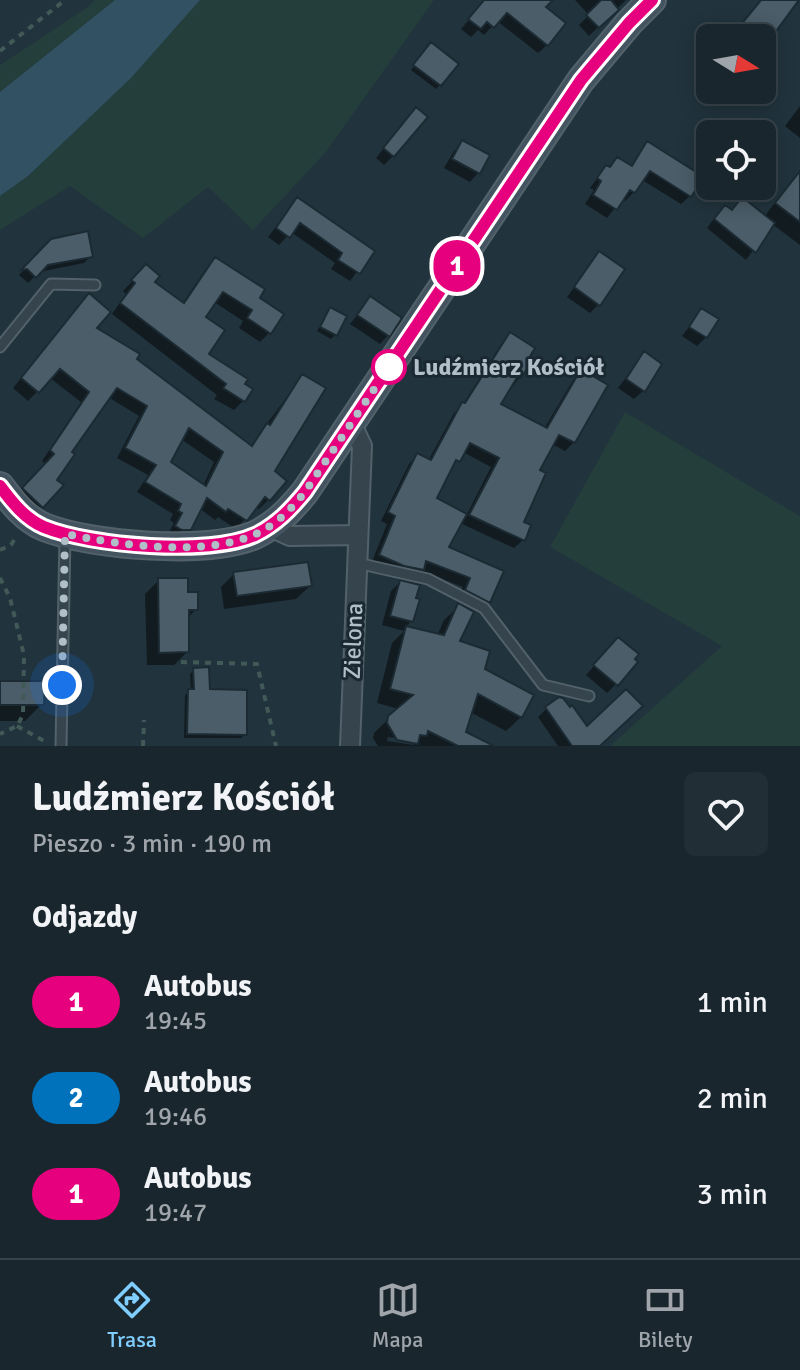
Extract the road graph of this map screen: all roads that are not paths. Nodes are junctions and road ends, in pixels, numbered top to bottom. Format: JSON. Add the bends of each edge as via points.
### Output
{"nodes":[{"id":1,"x":652,"y":0,"type":"edge"},
{"id":2,"x":95,"y":285,"type":"dead end"},
{"id":3,"x":0,"y":347,"type":"edge"},
{"id":4,"x":351,"y":423,"type":"junction"},
{"id":5,"x":0,"y":486,"type":"edge"},
{"id":6,"x":270,"y":527,"type":"junction"},
{"id":7,"x":65,"y":534,"type":"junction"},
{"id":8,"x":358,"y":535,"type":"junction"},
{"id":9,"x":356,"y":563,"type":"junction"},
{"id":10,"x":589,"y":696,"type":"dead end"},
{"id":11,"x":61,"y":746,"type":"edge"},
{"id":12,"x":350,"y":746,"type":"edge"}],
"edges":[{"from":1,"to":4,"type":"street","via":[[581,80]]},
{"from":2,"to":3,"type":"lane","via":[[51,284]]},
{"from":4,"to":6,"type":"street","via":[[305,492]]},
{"from":4,"to":8,"type":"street","name":"Zielona","via":[[362,446]]},
{"from":5,"to":7,"type":"street","via":[[30,520]]},
{"from":6,"to":7,"type":"street","via":[[230,543],[201,546]]},
{"from":6,"to":8,"type":"street","via":[[290,536]]},
{"from":7,"to":11,"type":"lane"},
{"from":8,"to":9,"type":"street","name":"Zielona"},
{"from":9,"to":10,"type":"lane","via":[[428,579],[484,608],[543,685]]},
{"from":9,"to":12,"type":"street","name":"Zielona"}]}
